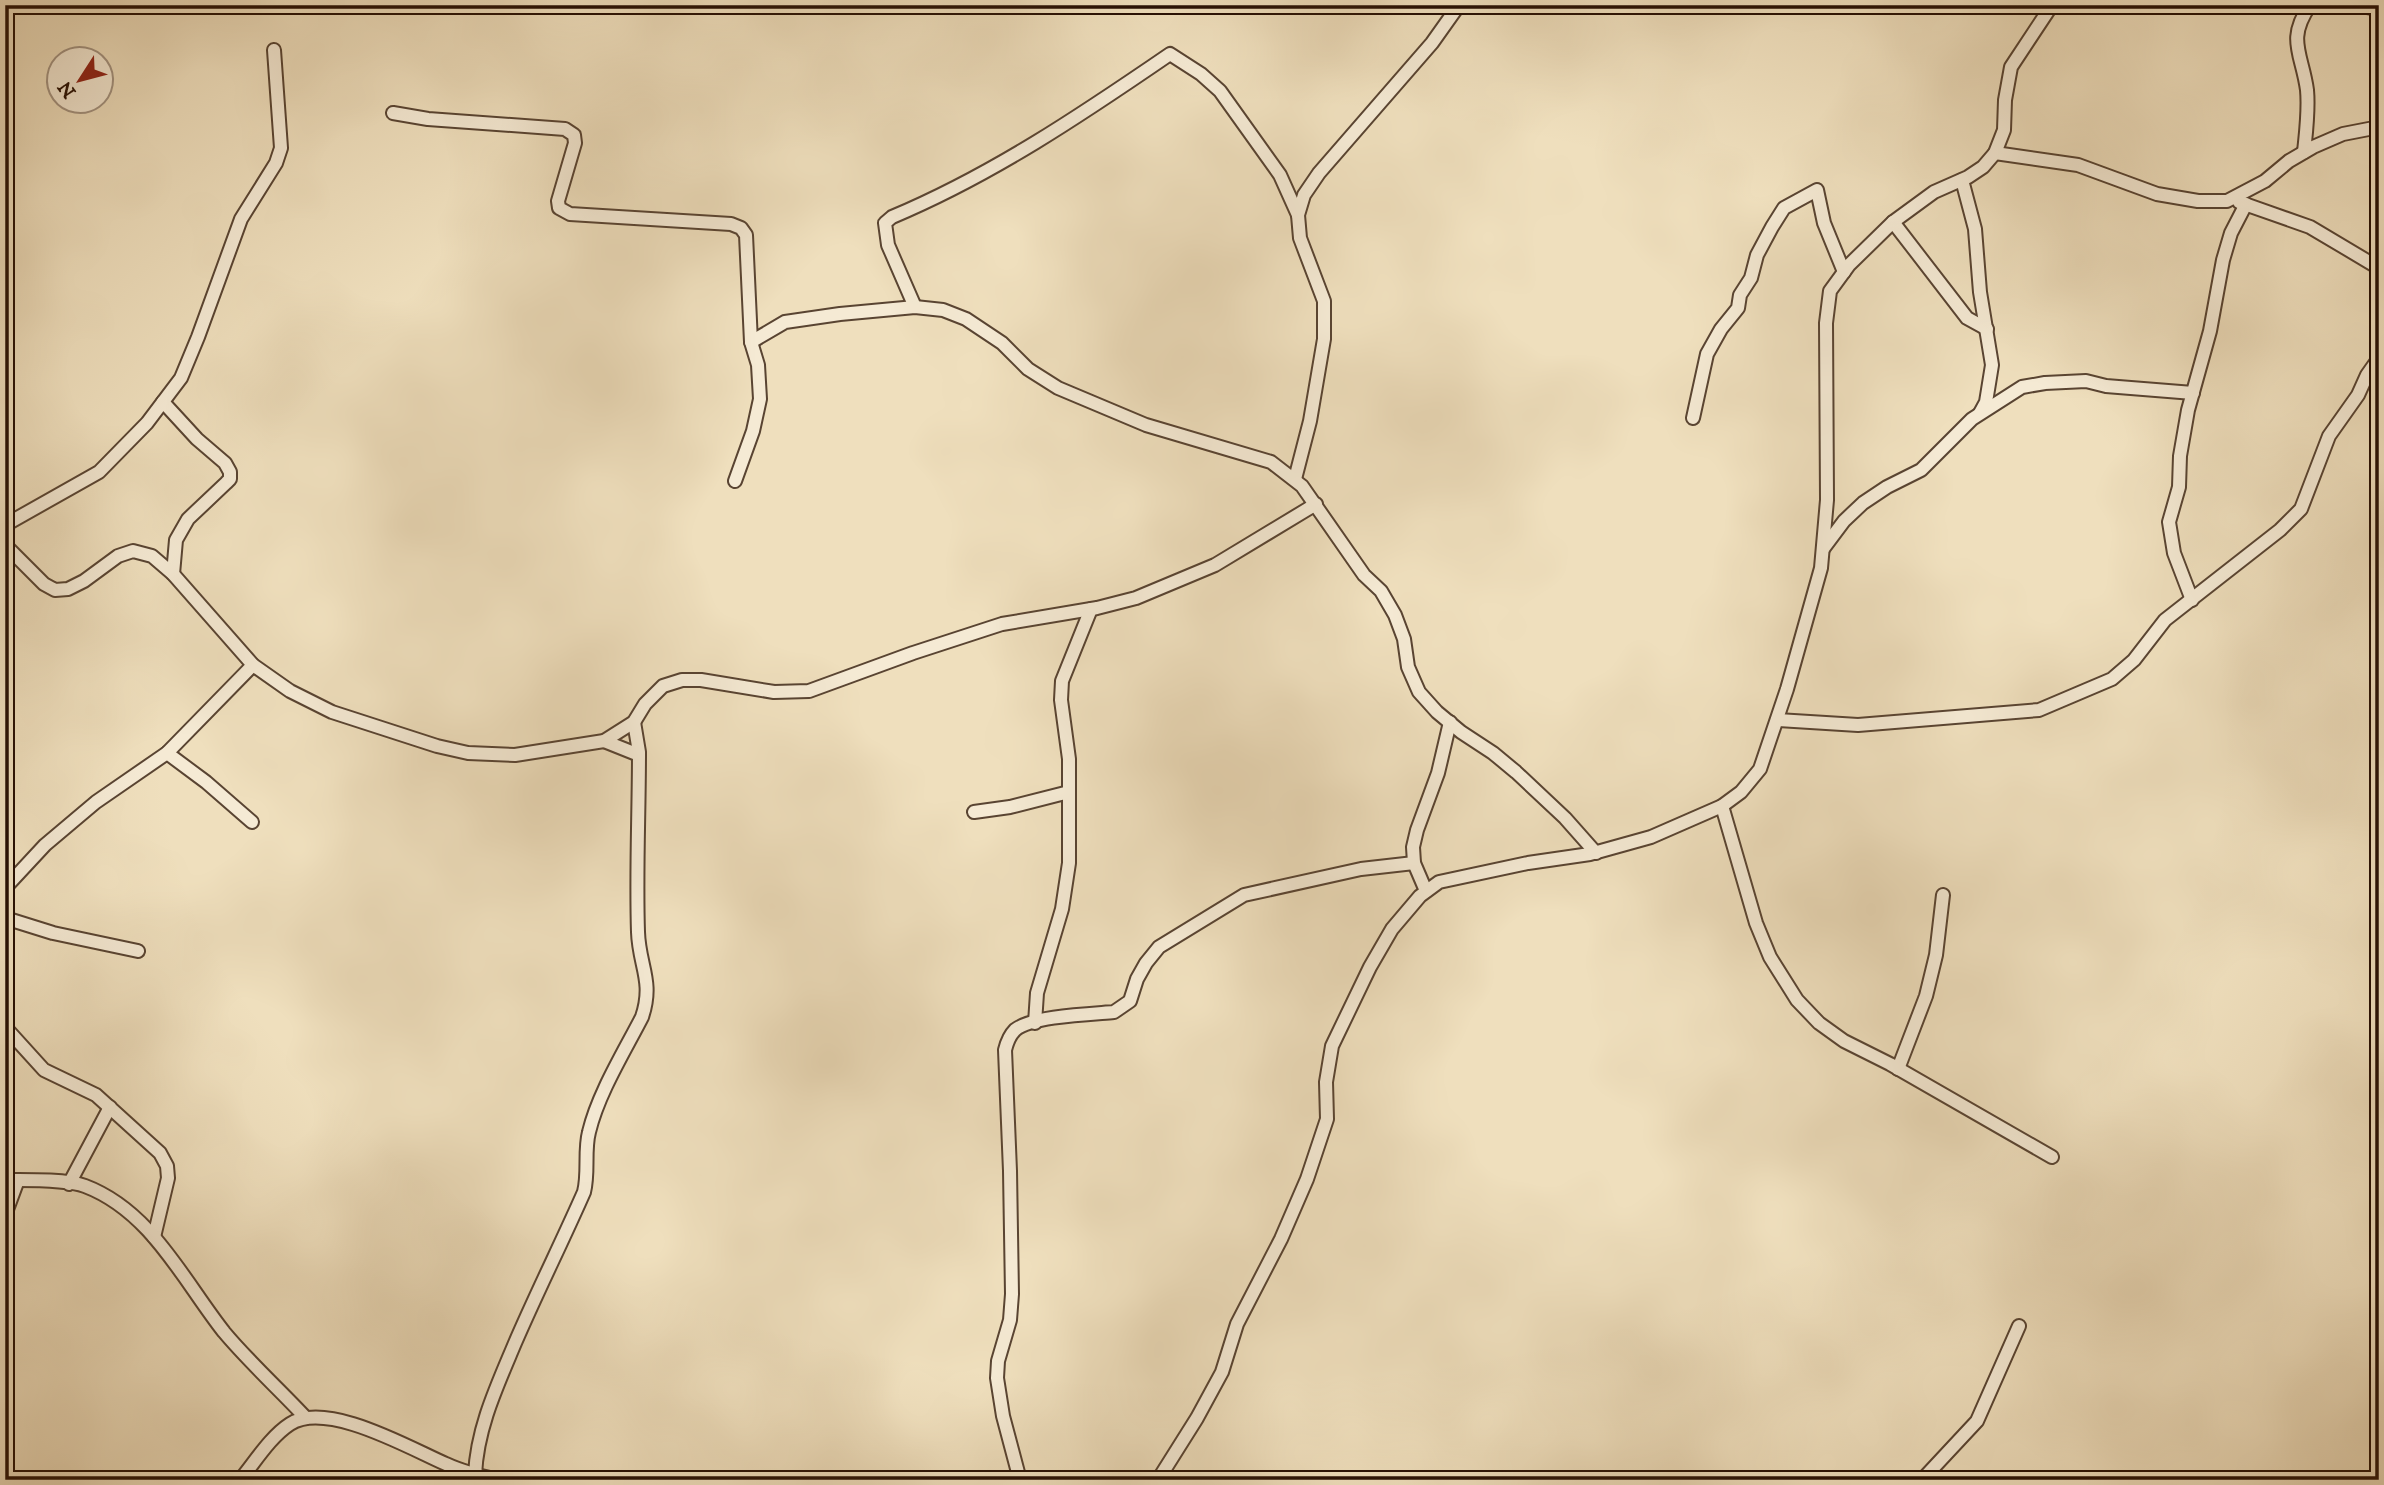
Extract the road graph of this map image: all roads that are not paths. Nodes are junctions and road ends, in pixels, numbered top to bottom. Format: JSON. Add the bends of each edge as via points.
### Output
{"nodes":[{"id":1,"x":1459,"y":5,"type":"edge"},
{"id":2,"x":2052,"y":5,"type":"edge"},
{"id":3,"x":2310,"y":5,"type":"edge"},
{"id":4,"x":2356,"y":5,"type":"edge"},
{"id":5,"x":2379,"y":9,"type":"edge"},
{"id":6,"x":274,"y":50,"type":"dead end"},
{"id":7,"x":393,"y":113,"type":"dead end"},
{"id":8,"x":2379,"y":127,"type":"edge"},
{"id":9,"x":2304,"y":152,"type":"junction"},
{"id":10,"x":1995,"y":153,"type":"junction"},
{"id":11,"x":1962,"y":180,"type":"junction"},
{"id":12,"x":2231,"y":200,"type":"junction"},
{"id":13,"x":2246,"y":204,"type":"junction"},
{"id":14,"x":1298,"y":215,"type":"junction"},
{"id":15,"x":1894,"y":222,"type":"junction"},
{"id":16,"x":2379,"y":268,"type":"edge"},
{"id":17,"x":1844,"y":271,"type":"junction"},
{"id":18,"x":915,"y":307,"type":"junction"},
{"id":19,"x":1987,"y":329,"type":"junction"},
{"id":20,"x":751,"y":342,"type":"junction"},
{"id":21,"x":2379,"y":358,"type":"edge"},
{"id":22,"x":2193,"y":393,"type":"junction"},
{"id":23,"x":163,"y":402,"type":"junction"},
{"id":24,"x":1979,"y":414,"type":"junction"},
{"id":25,"x":1693,"y":418,"type":"dead end"},
{"id":26,"x":1295,"y":479,"type":"junction"},
{"id":27,"x":735,"y":481,"type":"dead end"},
{"id":28,"x":1316,"y":505,"type":"junction"},
{"id":29,"x":5,"y":524,"type":"edge"},
{"id":30,"x":5,"y":545,"type":"edge"},
{"id":31,"x":1822,"y":549,"type":"junction"},
{"id":32,"x":173,"y":574,"type":"junction"},
{"id":33,"x":2192,"y":600,"type":"junction"},
{"id":34,"x":1091,"y":610,"type":"junction"},
{"id":35,"x":253,"y":665,"type":"junction"},
{"id":36,"x":1777,"y":720,"type":"junction"},
{"id":37,"x":634,"y":722,"type":"junction"},
{"id":38,"x":1450,"y":722,"type":"junction"},
{"id":39,"x":604,"y":741,"type":"junction"},
{"id":40,"x":167,"y":753,"type":"junction"},
{"id":41,"x":639,"y":755,"type":"junction"},
{"id":42,"x":1069,"y":792,"type":"junction"},
{"id":43,"x":1722,"y":806,"type":"junction"},
{"id":44,"x":974,"y":812,"type":"dead end"},
{"id":45,"x":252,"y":822,"type":"dead end"},
{"id":46,"x":1596,"y":853,"type":"junction"},
{"id":47,"x":1414,"y":863,"type":"junction"},
{"id":48,"x":5,"y":888,"type":"edge"},
{"id":49,"x":1426,"y":891,"type":"junction"},
{"id":50,"x":1943,"y":895,"type":"dead end"},
{"id":51,"x":5,"y":918,"type":"edge"},
{"id":52,"x":138,"y":951,"type":"dead end"},
{"id":53,"x":1035,"y":1023,"type":"junction"},
{"id":54,"x":5,"y":1027,"type":"edge"},
{"id":55,"x":1898,"y":1069,"type":"junction"},
{"id":56,"x":110,"y":1107,"type":"junction"},
{"id":57,"x":2052,"y":1157,"type":"dead end"},
{"id":58,"x":12,"y":1180,"type":"edge"},
{"id":59,"x":69,"y":1184,"type":"junction"},
{"id":60,"x":5,"y":1215,"type":"edge"},
{"id":61,"x":154,"y":1237,"type":"junction"},
{"id":62,"x":2019,"y":1326,"type":"dead end"},
{"id":63,"x":306,"y":1418,"type":"junction"},
{"id":64,"x":475,"y":1475,"type":"junction"},
{"id":65,"x":240,"y":1480,"type":"edge"},
{"id":66,"x":498,"y":1480,"type":"edge"},
{"id":67,"x":1020,"y":1480,"type":"edge"},
{"id":68,"x":1158,"y":1480,"type":"edge"},
{"id":69,"x":1922,"y":1480,"type":"edge"}],
"edges":[{"from":1,"to":14,"type":"street","via":[[1432,43],[1319,173],[1304,195]]},
{"from":2,"to":10,"type":"street","via":[[2011,67],[2004,130]]},
{"from":3,"to":9,"type":"street","via":[[2296,33],[2307,93]]},
{"from":4,"to":5,"type":"street"},
{"from":6,"to":23,"type":"street","via":[[281,148],[241,219],[190,358]]},
{"from":7,"to":20,"type":"street","via":[[565,129],[574,135],[575,143],[558,201],[564,212],[741,228],[747,244]]},
{"from":8,"to":9,"type":"street","via":[[2343,134]]},
{"from":9,"to":12,"type":"street"},
{"from":10,"to":11,"type":"street"},
{"from":10,"to":12,"type":"street","via":[[2078,165],[2157,194],[2197,201]]},
{"from":11,"to":15,"type":"street","via":[[1934,192]]},
{"from":11,"to":19,"type":"street","via":[[1975,229]]},
{"from":12,"to":13,"type":"street"},
{"from":13,"to":16,"type":"street","via":[[2310,227]]},
{"from":13,"to":22,"type":"street","via":[[2231,233]]},
{"from":14,"to":18,"type":"street","via":[[1280,175],[1220,91],[1170,54],[1040,140],[885,223],[887,244]]},
{"from":14,"to":26,"type":"street","via":[[1300,238],[1324,300],[1324,339]]},
{"from":15,"to":17,"type":"street"},
{"from":15,"to":19,"type":"street","via":[[1967,318]]},
{"from":17,"to":25,"type":"street","via":[[1824,223],[1817,190],[1784,208],[1757,255],[1738,308],[1707,354]]},
{"from":17,"to":31,"type":"street","via":[[1827,303],[1827,500]]},
{"from":18,"to":20,"type":"street","via":[[785,322]]},
{"from":18,"to":26,"type":"street","via":[[967,319],[1058,388],[1146,425],[1271,462]]},
{"from":19,"to":24,"type":"street","via":[[1992,365],[1986,402]]},
{"from":20,"to":27,"type":"street","via":[[760,399]]},
{"from":21,"to":33,"type":"street","via":[[2329,436],[2301,509]]},
{"from":22,"to":24,"type":"street","via":[[2087,381],[2045,383],[2022,387]]},
{"from":22,"to":33,"type":"street","via":[[2169,522],[2174,553]]},
{"from":23,"to":29,"type":"street","via":[[99,472]]},
{"from":23,"to":32,"type":"street","via":[[230,472],[230,478],[188,519],[176,540]]},
{"from":24,"to":31,"type":"street","via":[[1921,470],[1863,503]]},
{"from":26,"to":28,"type":"street"},
{"from":28,"to":34,"type":"street","via":[[1215,565],[1136,598]]},
{"from":28,"to":38,"type":"street","via":[[1395,615],[1419,692]]},
{"from":30,"to":32,"type":"street","via":[[55,590],[68,589],[133,551],[152,556]]},
{"from":31,"to":36,"type":"street","via":[[1821,568]]},
{"from":32,"to":35,"type":"street"},
{"from":33,"to":36,"type":"street","via":[[2165,620],[2134,660],[2112,679],[2039,710],[1858,725]]},
{"from":34,"to":37,"type":"street","via":[[1002,624],[808,691],[775,692],[682,680],[663,687]]},
{"from":34,"to":42,"type":"street","via":[[1062,681]]},
{"from":35,"to":39,"type":"street","via":[[332,712],[468,753],[515,755]]},
{"from":35,"to":40,"type":"street"},
{"from":36,"to":43,"type":"street","via":[[1760,769]]},
{"from":37,"to":39,"type":"street"},
{"from":37,"to":41,"type":"street"},
{"from":38,"to":46,"type":"street","via":[[1516,772]]},
{"from":38,"to":47,"type":"street","via":[[1417,830]]},
{"from":39,"to":41,"type":"street"},
{"from":40,"to":45,"type":"street"},
{"from":40,"to":48,"type":"street","via":[[96,802],[45,845]]},
{"from":41,"to":64,"type":"street","via":[[638,936],[647,1001],[594,1115],[588,1133],[584,1192],[486,1413]]},
{"from":42,"to":44,"type":"street"},
{"from":42,"to":53,"type":"street","via":[[1064,897],[1037,993]]},
{"from":43,"to":46,"type":"street","via":[[1651,837]]},
{"from":43,"to":55,"type":"street","via":[[1756,923],[1770,957],[1797,1000],[1844,1041]]},
{"from":46,"to":49,"type":"street","via":[[1528,863],[1439,883]]},
{"from":47,"to":49,"type":"street"},
{"from":47,"to":53,"type":"street","via":[[1361,869],[1244,895],[1159,947],[1123,1008]]},
{"from":49,"to":68,"type":"street","via":[[1392,929],[1332,1046],[1326,1082],[1327,1119],[1307,1179],[1237,1324],[1222,1373]]},
{"from":50,"to":55,"type":"street","via":[[1926,996]]},
{"from":51,"to":52,"type":"street"},
{"from":53,"to":67,"type":"street","via":[[1015,1030],[1004,1050],[1012,1294],[997,1378]]},
{"from":54,"to":56,"type":"street","via":[[44,1070],[96,1095]]},
{"from":55,"to":57,"type":"street"},
{"from":56,"to":59,"type":"street"},
{"from":56,"to":61,"type":"street","via":[[160,1153],[167,1167]]},
{"from":58,"to":59,"type":"street"},
{"from":58,"to":60,"type":"street"},
{"from":59,"to":61,"type":"street","via":[[83,1185],[110,1199]]},
{"from":61,"to":63,"type":"street","via":[[226,1333]]},
{"from":62,"to":69,"type":"street","via":[[1977,1421]]},
{"from":63,"to":64,"type":"street","via":[[322,1416],[379,1432]]},
{"from":63,"to":65,"type":"street","via":[[279,1434]]},
{"from":64,"to":66,"type":"street"}]}
